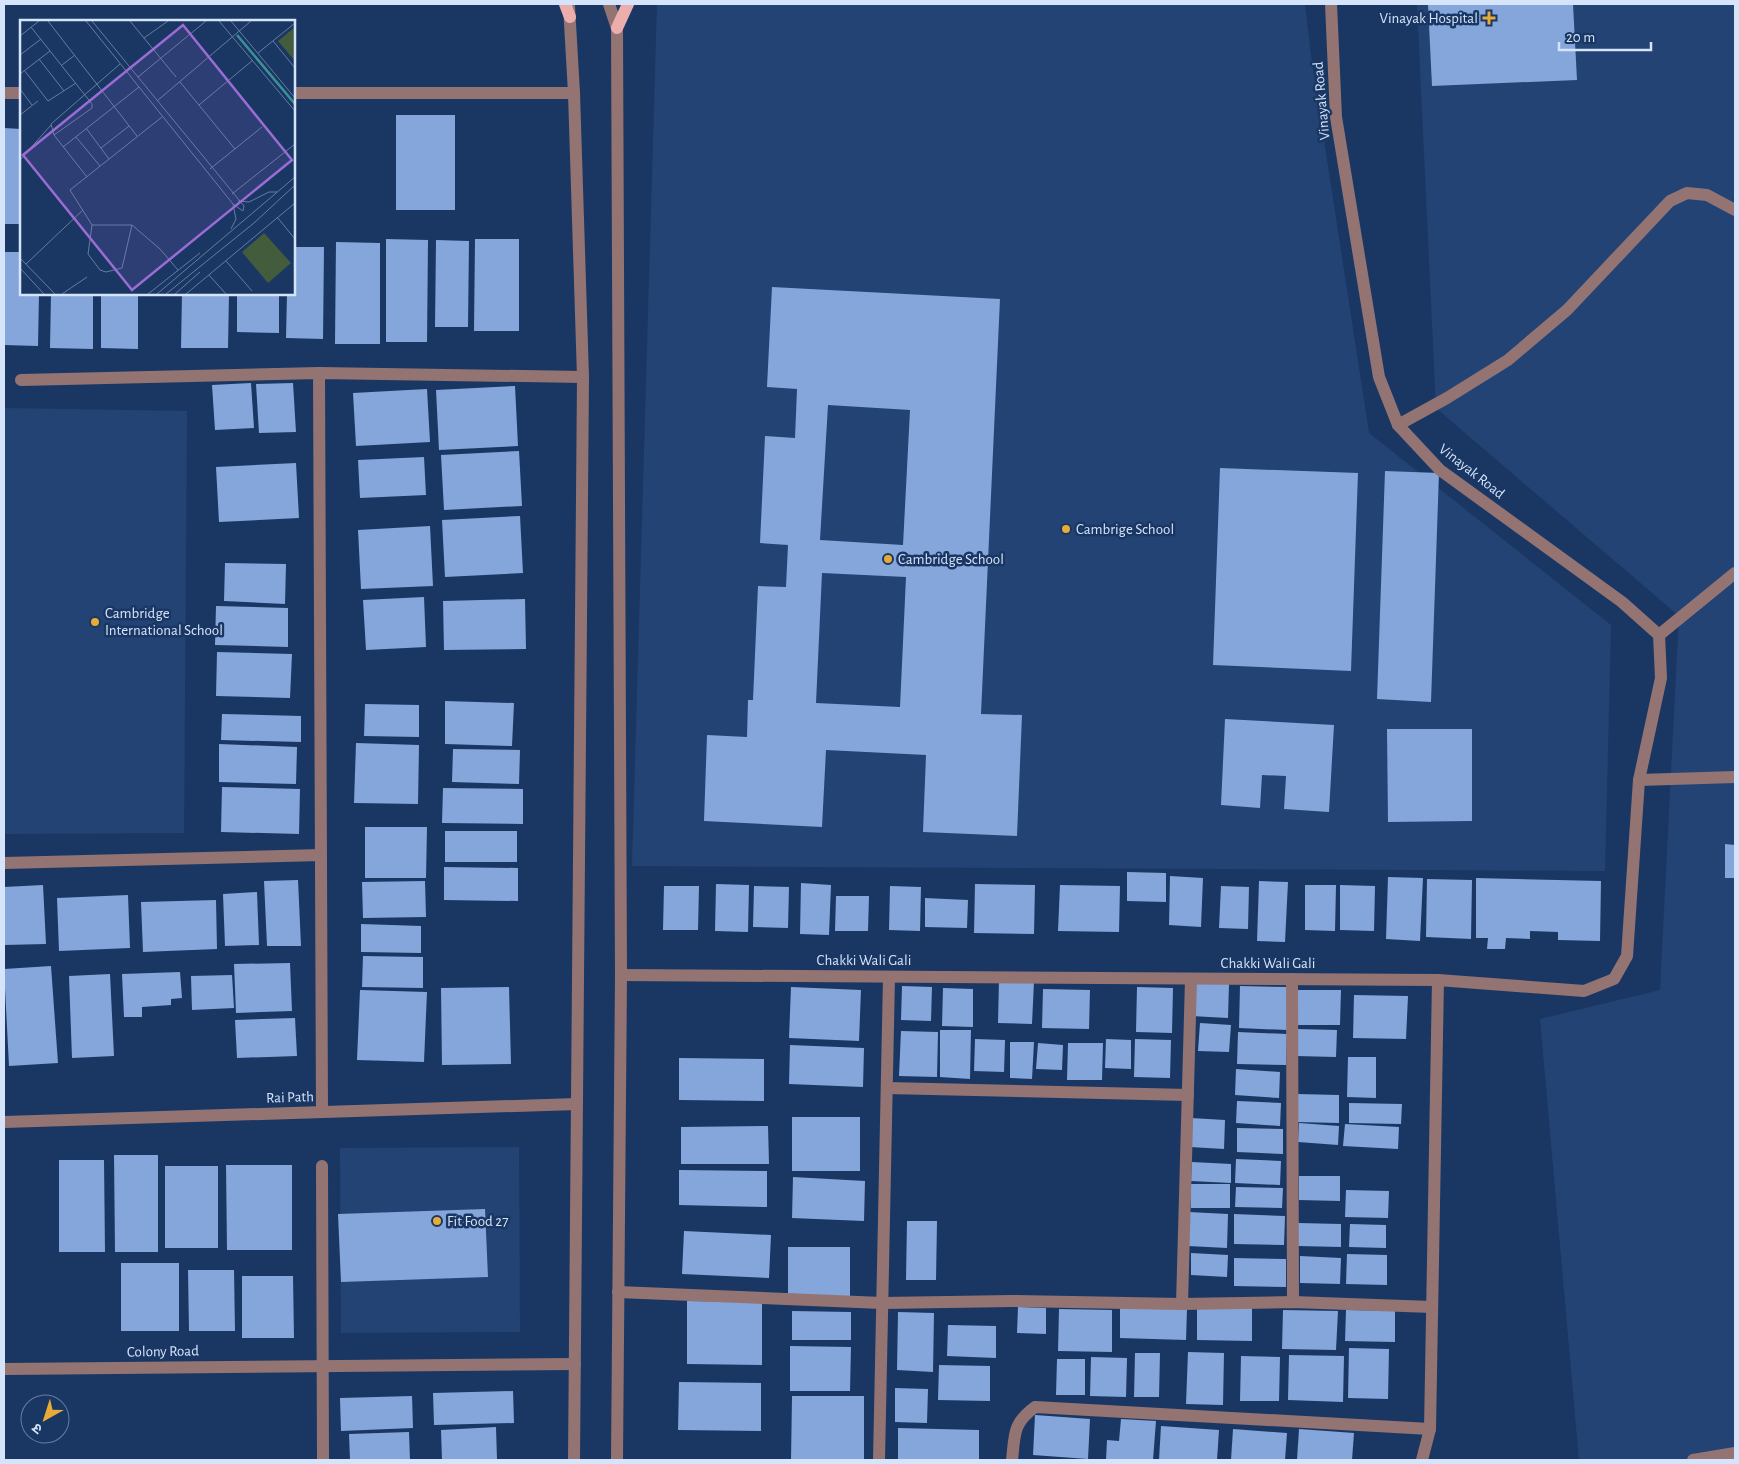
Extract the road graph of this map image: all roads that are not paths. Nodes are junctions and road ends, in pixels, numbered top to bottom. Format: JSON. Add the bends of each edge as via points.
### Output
{"nodes":[{"id":1,"x":566,"y":4,"type":"edge"},
{"id":2,"x":609,"y":4,"type":"edge"},
{"id":3,"x":628,"y":4,"type":"edge"},
{"id":4,"x":1331,"y":4,"type":"edge"},
{"id":5,"x":570,"y":17,"type":"joint"},
{"id":6,"x":617,"y":28,"type":"junction"},
{"id":7,"x":4,"y":93,"type":"edge"},
{"id":8,"x":20,"y":93,"type":"edge"},
{"id":9,"x":295,"y":93,"type":"edge"},
{"id":10,"x":574,"y":93,"type":"junction"},
{"id":11,"x":1735,"y":210,"type":"edge"},
{"id":12,"x":319,"y":373,"type":"junction"},
{"id":13,"x":583,"y":377,"type":"junction"},
{"id":14,"x":21,"y":380,"type":"dead end"},
{"id":15,"x":1398,"y":425,"type":"junction"},
{"id":16,"x":1735,"y":573,"type":"edge"},
{"id":17,"x":1658,"y":636,"type":"junction"},
{"id":18,"x":1735,"y":777,"type":"edge"},
{"id":19,"x":1639,"y":780,"type":"junction"},
{"id":20,"x":321,"y":855,"type":"junction"},
{"id":21,"x":4,"y":863,"type":"edge"},
{"id":22,"x":621,"y":975,"type":"junction"},
{"id":23,"x":889,"y":976,"type":"junction"},
{"id":24,"x":1190,"y":979,"type":"junction"},
{"id":25,"x":1292,"y":979,"type":"junction"},
{"id":26,"x":1438,"y":980,"type":"junction"},
{"id":27,"x":887,"y":1088,"type":"junction"},
{"id":28,"x":1188,"y":1095,"type":"junction"},
{"id":29,"x":577,"y":1104,"type":"junction"},
{"id":30,"x":322,"y":1112,"type":"junction"},
{"id":31,"x":4,"y":1122,"type":"edge"},
{"id":32,"x":322,"y":1166,"type":"dead end"},
{"id":33,"x":618,"y":1292,"type":"junction"},
{"id":34,"x":1292,"y":1302,"type":"junction"},
{"id":35,"x":882,"y":1303,"type":"junction"},
{"id":36,"x":1182,"y":1304,"type":"junction"},
{"id":37,"x":1432,"y":1307,"type":"junction"},
{"id":38,"x":575,"y":1364,"type":"junction"},
{"id":39,"x":323,"y":1366,"type":"junction"},
{"id":40,"x":4,"y":1369,"type":"edge"},
{"id":41,"x":1430,"y":1429,"type":"junction"},
{"id":42,"x":1735,"y":1453,"type":"edge"},
{"id":43,"x":323,"y":1460,"type":"edge"},
{"id":44,"x":574,"y":1460,"type":"edge"},
{"id":45,"x":617,"y":1460,"type":"edge"},
{"id":46,"x":879,"y":1460,"type":"edge"},
{"id":47,"x":1012,"y":1460,"type":"edge"},
{"id":48,"x":1422,"y":1460,"type":"edge"},
{"id":49,"x":1693,"y":1460,"type":"edge"}],
"edges":[{"from":1,"to":5,"type":"main road"},
{"from":2,"to":6,"type":"street"},
{"from":3,"to":6,"type":"main road"},
{"from":4,"to":15,"type":"street","name":"Vinayak Road","via":[[1338,127],[1379,377]]},
{"from":5,"to":10,"type":"street"},
{"from":6,"to":22,"type":"street"},
{"from":7,"to":8,"type":"street"},
{"from":9,"to":10,"type":"street"},
{"from":10,"to":13,"type":"street"},
{"from":11,"to":15,"type":"street","via":[[1707,195],[1687,193],[1670,200],[1567,310],[1508,360]]},
{"from":12,"to":13,"type":"street"},
{"from":12,"to":14,"type":"street"},
{"from":12,"to":20,"type":"street"},
{"from":13,"to":29,"type":"street"},
{"from":15,"to":17,"type":"street","name":"Vinayak Road","via":[[1440,470],[1622,602]]},
{"from":16,"to":17,"type":"street"},
{"from":17,"to":19,"type":"street","via":[[1661,678]]},
{"from":18,"to":19,"type":"street"},
{"from":19,"to":26,"type":"street","name":"Chakki Wali Gali","via":[[1626,956],[1614,980],[1584,991]]},
{"from":20,"to":21,"type":"street"},
{"from":20,"to":30,"type":"street"},
{"from":22,"to":23,"type":"street","name":"Chakki Wali Gali"},
{"from":22,"to":33,"type":"street"},
{"from":23,"to":24,"type":"street","name":"Chakki Wali Gali"},
{"from":23,"to":27,"type":"street"},
{"from":24,"to":25,"type":"street","name":"Chakki Wali Gali"},
{"from":24,"to":28,"type":"street"},
{"from":25,"to":26,"type":"street","name":"Chakki Wali Gali"},
{"from":25,"to":34,"type":"street"},
{"from":26,"to":37,"type":"street"},
{"from":27,"to":28,"type":"street"},
{"from":27,"to":35,"type":"street"},
{"from":28,"to":36,"type":"street"},
{"from":29,"to":30,"type":"street","name":"Rai Path"},
{"from":29,"to":38,"type":"street"},
{"from":30,"to":31,"type":"street","name":"Rai Path"},
{"from":32,"to":39,"type":"street"},
{"from":33,"to":35,"type":"street"},
{"from":33,"to":45,"type":"street"},
{"from":34,"to":36,"type":"street"},
{"from":34,"to":37,"type":"street"},
{"from":35,"to":36,"type":"street"},
{"from":35,"to":46,"type":"street"},
{"from":37,"to":41,"type":"street"},
{"from":38,"to":39,"type":"street","name":"Colony Road"},
{"from":38,"to":44,"type":"street"},
{"from":39,"to":40,"type":"street","name":"Colony Road"},
{"from":39,"to":43,"type":"street"},
{"from":41,"to":47,"type":"street","via":[[1035,1408],[1023,1416],[1016,1429]]},
{"from":41,"to":48,"type":"street"},
{"from":42,"to":49,"type":"street"}]}
